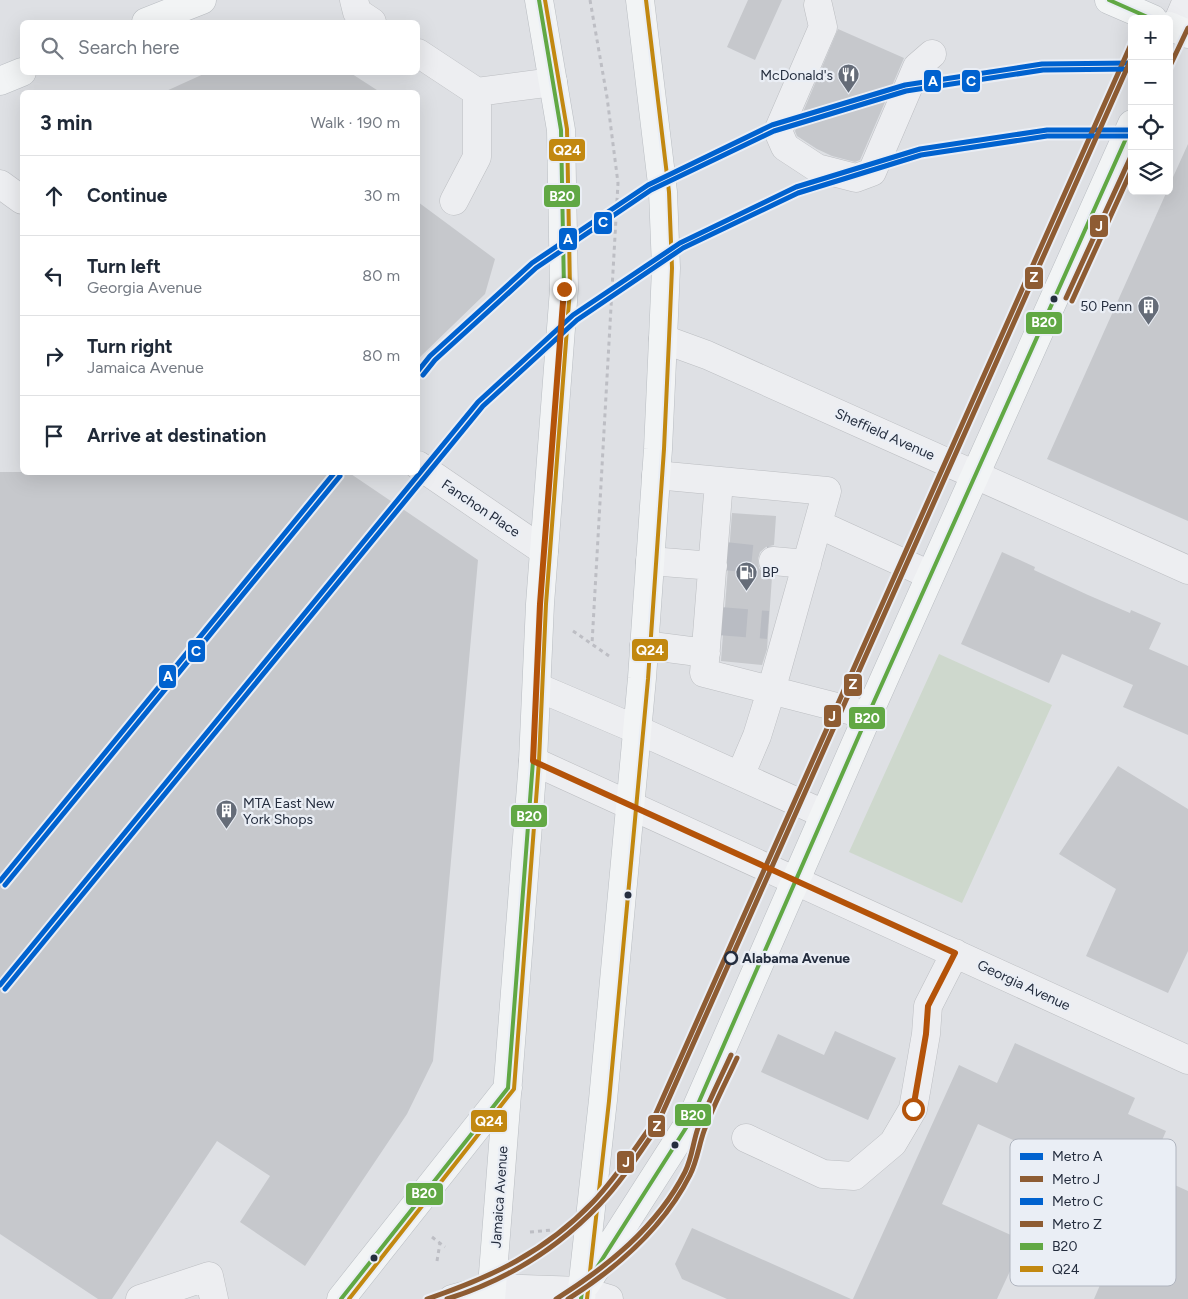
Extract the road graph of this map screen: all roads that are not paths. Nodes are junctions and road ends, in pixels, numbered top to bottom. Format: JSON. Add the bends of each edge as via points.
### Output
{"nodes":[{"id":1,"x":202,"y":0,"type":"edge"},
{"id":2,"x":354,"y":0,"type":"edge"},
{"id":3,"x":539,"y":0,"type":"edge"},
{"id":4,"x":640,"y":0,"type":"edge"},
{"id":5,"x":1109,"y":0,"type":"edge"},
{"id":6,"x":1187,"y":0,"type":"edge"},
{"id":7,"x":818,"y":5,"type":"dead end"},
{"id":8,"x":1141,"y":15,"type":"edge"},
{"id":9,"x":151,"y":20,"type":"edge"},
{"id":10,"x":369,"y":20,"type":"edge"},
{"id":11,"x":1173,"y":25,"type":"edge"},
{"id":12,"x":420,"y":54,"type":"edge"},
{"id":13,"x":932,"y":54,"type":"dead end"},
{"id":14,"x":20,"y":73,"type":"edge"},
{"id":15,"x":0,"y":81,"type":"edge"},
{"id":16,"x":553,"y":82,"type":"junction"},
{"id":17,"x":477,"y":92,"type":"junction"},
{"id":18,"x":1128,"y":133,"type":"edge"},
{"id":19,"x":0,"y":184,"type":"edge"},
{"id":20,"x":20,"y":199,"type":"edge"},
{"id":21,"x":454,"y":202,"type":"dead end"},
{"id":22,"x":663,"y":339,"type":"junction"},
{"id":23,"x":420,"y":467,"type":"edge"},
{"id":24,"x":975,"y":474,"type":"junction"},
{"id":25,"x":656,"y":475,"type":"junction"},
{"id":26,"x":719,"y":481,"type":"junction"},
{"id":27,"x":818,"y":524,"type":"junction"},
{"id":28,"x":544,"y":551,"type":"junction"},
{"id":29,"x":717,"y":559,"type":"junction"},
{"id":30,"x":773,"y":560,"type":"tunnel mouth"},
{"id":31,"x":650,"y":561,"type":"junction"},
{"id":32,"x":807,"y":564,"type":"junction"},
{"id":33,"x":1188,"y":570,"type":"edge"},
{"id":34,"x":930,"y":575,"type":"junction"},
{"id":35,"x":644,"y":645,"type":"junction"},
{"id":36,"x":706,"y":653,"type":"junction"},
{"id":37,"x":537,"y":687,"type":"junction"},
{"id":38,"x":771,"y":691,"type":"junction"},
{"id":39,"x":868,"y":715,"type":"junction"},
{"id":40,"x":638,"y":730,"type":"junction"},
{"id":41,"x":533,"y":761,"type":"junction"},
{"id":42,"x":740,"y":776,"type":"junction"},
{"id":43,"x":631,"y":806,"type":"junction"},
{"id":44,"x":824,"y":814,"type":"junction"},
{"id":45,"x":796,"y":881,"type":"junction"},
{"id":46,"x":955,"y":953,"type":"junction"},
{"id":47,"x":1188,"y":1060,"type":"edge"},
{"id":48,"x":508,"y":1088,"type":"junction"},
{"id":49,"x":746,"y":1138,"type":"dead end"},
{"id":50,"x":492,"y":1294,"type":"edge"},
{"id":51,"x":582,"y":1295,"type":"edge"},
{"id":52,"x":140,"y":1299,"type":"edge"},
{"id":53,"x":214,"y":1299,"type":"edge"},
{"id":54,"x":341,"y":1299,"type":"edge"},
{"id":55,"x":452,"y":1299,"type":"edge"},
{"id":56,"x":609,"y":1299,"type":"edge"}],
"edges":[{"from":1,"to":9,"type":"main road"},
{"from":2,"to":10,"type":"street","via":[[357,12]]},
{"from":3,"to":16,"type":"main road","name":"Jamaica Avenue"},
{"from":4,"to":22,"type":"main road","via":[[664,192],[666,268]]},
{"from":5,"to":8,"type":"main road"},
{"from":6,"to":11,"type":"street"},
{"from":7,"to":13,"type":"street","via":[[823,27],[778,131],[785,147],[817,168],[856,178],[872,172],[917,67]]},
{"from":12,"to":17,"type":"street"},
{"from":14,"to":15,"type":"main road"},
{"from":16,"to":17,"type":"street"},
{"from":16,"to":28,"type":"main road","name":"Jamaica Avenue","via":[[561,130],[564,289]]},
{"from":17,"to":21,"type":"street","via":[[477,157]]},
{"from":18,"to":24,"type":"main road"},
{"from":19,"to":20,"type":"street"},
{"from":22,"to":24,"type":"street","name":"Sheffield Avenue","via":[[707,355]]},
{"from":22,"to":25,"type":"main road"},
{"from":23,"to":28,"type":"street","name":"Fanchon Place"},
{"from":24,"to":33,"type":"street","name":"Sheffield Avenue"},
{"from":24,"to":34,"type":"main road"},
{"from":25,"to":26,"type":"street"},
{"from":25,"to":31,"type":"main road"},
{"from":26,"to":27,"type":"street","via":[[827,491]]},
{"from":26,"to":29,"type":"street"},
{"from":27,"to":32,"type":"street"},
{"from":27,"to":34,"type":"street"},
{"from":28,"to":37,"type":"main road","name":"Jamaica Avenue"},
{"from":29,"to":31,"type":"street"},
{"from":29,"to":36,"type":"street","via":[[714,621]]},
{"from":30,"to":32,"type":"street"},
{"from":31,"to":35,"type":"main road"},
{"from":32,"to":38,"type":"street","via":[[778,626]]},
{"from":34,"to":39,"type":"main road"},
{"from":35,"to":36,"type":"street"},
{"from":35,"to":40,"type":"main road"},
{"from":36,"to":38,"type":"street","via":[[704,673]]},
{"from":37,"to":40,"type":"street"},
{"from":37,"to":41,"type":"main road","name":"Jamaica Avenue"},
{"from":38,"to":39,"type":"street"},
{"from":38,"to":42,"type":"street"},
{"from":39,"to":44,"type":"main road"},
{"from":40,"to":42,"type":"street"},
{"from":40,"to":43,"type":"main road"},
{"from":41,"to":43,"type":"street","name":"Georgia Avenue"},
{"from":41,"to":48,"type":"main road","name":"Jamaica Avenue"},
{"from":42,"to":44,"type":"street"},
{"from":43,"to":45,"type":"street","name":"Georgia Avenue"},
{"from":43,"to":51,"type":"main road"},
{"from":44,"to":45,"type":"main road"},
{"from":45,"to":46,"type":"street","name":"Georgia Avenue"},
{"from":45,"to":51,"type":"main road","via":[[691,1120]]},
{"from":46,"to":47,"type":"street","name":"Georgia Avenue"},
{"from":46,"to":49,"type":"street","via":[[928,1006],[913,1109],[893,1143],[854,1176],[823,1174]]},
{"from":48,"to":50,"type":"main road","name":"Jamaica Avenue"},
{"from":48,"to":54,"type":"main road"},
{"from":50,"to":51,"type":"street"},
{"from":50,"to":55,"type":"main road"},
{"from":51,"to":56,"type":"street"},
{"from":52,"to":53,"type":"street","via":[[209,1276]]}]}
